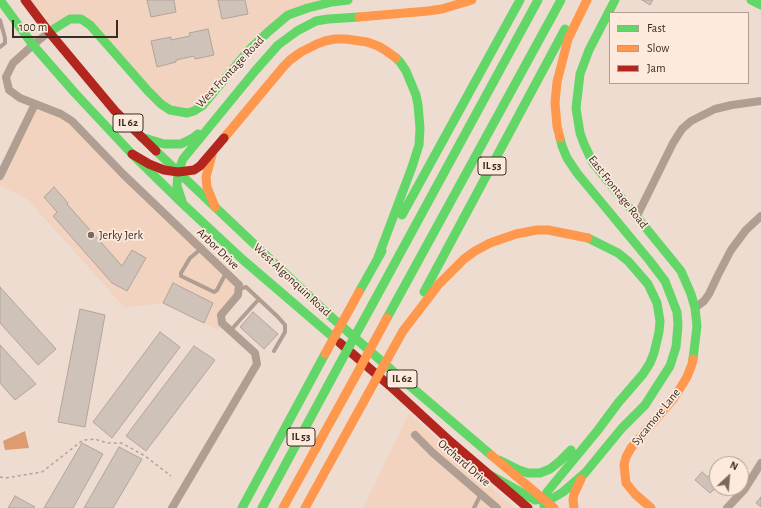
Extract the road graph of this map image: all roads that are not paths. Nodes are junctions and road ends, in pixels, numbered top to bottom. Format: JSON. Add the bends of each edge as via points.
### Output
{"nodes":[{"id":1,"x":0,"y":0,"type":"edge"},
{"id":2,"x":25,"y":0,"type":"edge"},
{"id":3,"x":348,"y":0,"type":"edge"},
{"id":4,"x":472,"y":0,"type":"edge"},
{"id":5,"x":520,"y":0,"type":"edge"},
{"id":6,"x":538,"y":0,"type":"edge"},
{"id":7,"x":561,"y":0,"type":"edge"},
{"id":8,"x":580,"y":0,"type":"edge"},
{"id":9,"x":587,"y":0,"type":"edge"},
{"id":10,"x":615,"y":0,"type":"edge"},
{"id":11,"x":751,"y":0,"type":"edge"},
{"id":12,"x":761,"y":5,"type":"edge"},
{"id":13,"x":0,"y":20,"type":"edge"},
{"id":14,"x":50,"y":32,"type":"junction"},
{"id":15,"x":33,"y":44,"type":"junction"},
{"id":16,"x":0,"y":47,"type":"edge"},
{"id":17,"x":761,"y":101,"type":"edge"},
{"id":18,"x":35,"y":104,"type":"junction"},
{"id":19,"x":217,"y":117,"type":"junction"},
{"id":20,"x":141,"y":137,"type":"junction"},
{"id":21,"x":213,"y":151,"type":"junction"},
{"id":22,"x":132,"y":154,"type":"junction"},
{"id":23,"x":178,"y":172,"type":"junction"},
{"id":24,"x":0,"y":176,"type":"edge"},
{"id":25,"x":183,"y":204,"type":"junction"},
{"id":26,"x":215,"y":207,"type":"junction"},
{"id":27,"x":637,"y":216,"type":"junction"},
{"id":28,"x":761,"y":216,"type":"edge"},
{"id":29,"x":201,"y":249,"type":"junction"},
{"id":30,"x":377,"y":260,"type":"junction"},
{"id":31,"x":226,"y":273,"type":"junction"},
{"id":32,"x":239,"y":289,"type":"junction"},
{"id":33,"x":259,"y":299,"type":"junction"},
{"id":34,"x":695,"y":308,"type":"junction"},
{"id":35,"x":230,"y":331,"type":"junction"},
{"id":36,"x":403,"y":331,"type":"junction"},
{"id":37,"x":274,"y":351,"type":"dead end"},
{"id":38,"x":618,"y":403,"type":"junction"},
{"id":39,"x":415,"y":435,"type":"dead end"},
{"id":40,"x":344,"y":436,"type":"junction"},
{"id":41,"x":499,"y":460,"type":"junction"},
{"id":42,"x":761,"y":463,"type":"edge"},
{"id":43,"x":260,"y":473,"type":"junction"},
{"id":44,"x":585,"y":473,"type":"junction"},
{"id":45,"x":490,"y":475,"type":"junction"},
{"id":46,"x":481,"y":494,"type":"junction"},
{"id":47,"x":322,"y":495,"type":"dead end"},
{"id":48,"x":544,"y":504,"type":"edge"},
{"id":49,"x":172,"y":508,"type":"edge"},
{"id":50,"x":235,"y":508,"type":"edge"},
{"id":51,"x":242,"y":508,"type":"edge"},
{"id":52,"x":262,"y":508,"type":"edge"},
{"id":53,"x":283,"y":508,"type":"edge"},
{"id":54,"x":305,"y":508,"type":"edge"},
{"id":55,"x":474,"y":508,"type":"edge"},
{"id":56,"x":497,"y":508,"type":"edge"},
{"id":57,"x":528,"y":508,"type":"edge"},
{"id":58,"x":554,"y":508,"type":"edge"},
{"id":59,"x":574,"y":508,"type":"edge"},
{"id":60,"x":651,"y":508,"type":"edge"},
{"id":61,"x":727,"y":508,"type":"edge"}],
"edges":[{"from":1,"to":15,"type":"main road","number":"IL 62"},
{"from":2,"to":14,"type":"main road","number":"IL 62"},
{"from":3,"to":14,"type":"main road","name":"West Frontage Road","via":[[288,15],[250,50],[202,106],[187,113],[170,110],[161,104],[90,25],[81,19],[70,19]]},
{"from":4,"to":19,"type":"main road","via":[[428,11],[316,21],[278,44]]},
{"from":5,"to":30,"type":"main road","number":"IL 53"},
{"from":6,"to":52,"type":"main road","number":"IL 53","bridge":true},
{"from":7,"to":53,"type":"main road","number":"IL 53","bridge":true},
{"from":8,"to":36,"type":"main road","number":"IL 53"},
{"from":9,"to":44,"type":"main road","via":[[568,39],[557,82],[557,126],[562,146],[567,158],[590,191],[665,281],[677,312],[678,325],[675,351],[663,379]]},
{"from":10,"to":27,"type":"main road","name":"East Frontage Road","via":[[582,67],[576,108],[580,133],[593,163]]},
{"from":11,"to":12,"type":"main road"},
{"from":13,"to":16,"type":"lane","via":[[5,43]]},
{"from":14,"to":15,"type":"street","name":"Arbor Drive"},
{"from":14,"to":20,"type":"main road","name":"West Algonquin Road","number":"IL 62"},
{"from":15,"to":18,"type":"street","name":"Arbor Drive","via":[[13,63],[6,77],[10,90],[20,98]]},
{"from":15,"to":22,"type":"main road","name":"West Algonquin Road","number":"IL 62"},
{"from":17,"to":27,"type":"street","via":[[715,109],[691,121],[682,129]]},
{"from":18,"to":24,"type":"street"},
{"from":18,"to":29,"type":"street","name":"Arbor Drive","via":[[72,121]]},
{"from":19,"to":20,"type":"main road","via":[[193,138],[181,144],[164,144]]},
{"from":19,"to":23,"type":"main road","via":[[183,159]]},
{"from":20,"to":23,"type":"main road","name":"West Algonquin Road","number":"IL 62"},
{"from":21,"to":23,"type":"main road","via":[[194,170]]},
{"from":21,"to":26,"type":"main road","via":[[206,177]]},
{"from":21,"to":30,"type":"main road","via":[[290,60],[308,47],[325,41],[346,39],[367,42],[385,50],[400,62],[406,71],[418,106],[420,128],[419,145],[412,167]]},
{"from":22,"to":23,"type":"main road","via":[[164,170]]},
{"from":22,"to":25,"type":"main road","name":"West Algonquin Road","number":"IL 62"},
{"from":23,"to":25,"type":"main road","via":[[177,186]]},
{"from":23,"to":26,"type":"main road","name":"West Algonquin Road","number":"IL 62"},
{"from":25,"to":45,"type":"main road","name":"West Algonquin Road","number":"IL 62","via":[[242,259]]},
{"from":26,"to":41,"type":"main road","name":"West Algonquin Road","number":"IL 62","via":[[329,315]]},
{"from":27,"to":34,"type":"main road","name":"East Frontage Road","via":[[681,271]]},
{"from":28,"to":34,"type":"street","via":[[731,250],[709,294]]},
{"from":29,"to":31,"type":"street","name":"Arbor Drive"},
{"from":29,"to":31,"type":"lane","via":[[190,258],[181,276],[214,292]]},
{"from":30,"to":43,"type":"main road","number":"IL 53","bridge":true},
{"from":31,"to":32,"type":"street","name":"Arbor Drive","via":[[239,285]]},
{"from":32,"to":33,"type":"lane","via":[[246,287]]},
{"from":32,"to":35,"type":"street","name":"Arbor Drive","via":[[238,295],[221,315],[222,323]]},
{"from":33,"to":35,"type":"lane"},
{"from":33,"to":37,"type":"lane","via":[[285,325],[285,332]]},
{"from":34,"to":60,"type":"main road","name":"Sycamore Lane","via":[[695,348],[687,377],[674,398],[631,448],[624,465],[626,483]]},
{"from":35,"to":49,"type":"street","name":"Arbor Drive","via":[[255,353],[257,364]]},
{"from":36,"to":38,"type":"main road","via":[[454,268],[490,243],[537,230],[587,238],[618,253],[633,266],[648,284],[658,308],[660,332],[654,354],[643,374]]},
{"from":36,"to":40,"type":"main road","number":"IL 53","bridge":true},
{"from":38,"to":41,"type":"main road","via":[[594,423],[560,462],[545,472],[528,473]]},
{"from":38,"to":48,"type":"main road","via":[[547,492]]},
{"from":39,"to":46,"type":"street","name":"Orchard Drive"},
{"from":40,"to":47,"type":"main road","via":[[332,474]]},
{"from":40,"to":54,"type":"main road","number":"IL 53"},
{"from":41,"to":48,"type":"main road","name":"West Algonquin Road","number":"IL 62"},
{"from":42,"to":61,"type":"street","via":[[744,490]]},
{"from":43,"to":50,"type":"main road"},
{"from":43,"to":51,"type":"main road","number":"IL 53"},
{"from":44,"to":48,"type":"main road","via":[[564,492]]},
{"from":44,"to":59,"type":"main road","via":[[574,494]]},
{"from":45,"to":48,"type":"main road"},
{"from":45,"to":57,"type":"main road","name":"West Algonquin Road","number":"IL 62"},
{"from":46,"to":55,"type":"lane"},
{"from":46,"to":56,"type":"street","name":"Orchard Drive"},
{"from":48,"to":58,"type":"main road","name":"West Algonquin Road","number":"IL 62"}]}
